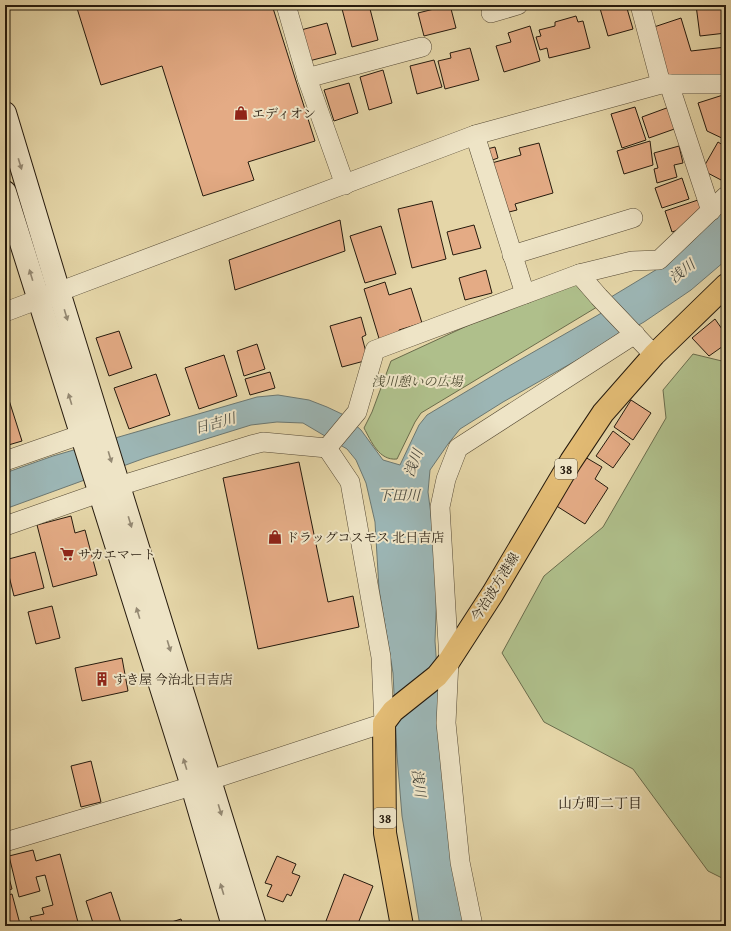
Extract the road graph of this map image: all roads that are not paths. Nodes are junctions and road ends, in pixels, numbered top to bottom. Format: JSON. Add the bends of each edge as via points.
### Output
{"nodes":[{"id":1,"x":286,"y":5,"type":"edge"},
{"id":2,"x":518,"y":5,"type":"edge"},
{"id":3,"x":640,"y":5,"type":"edge"},
{"id":4,"x":491,"y":13,"type":"dead end"},
{"id":5,"x":422,"y":47,"type":"dead end"},
{"id":6,"x":307,"y":78,"type":"junction"},
{"id":7,"x":665,"y":84,"type":"junction"},
{"id":8,"x":726,"y":84,"type":"edge"},
{"id":9,"x":5,"y":113,"type":"edge"},
{"id":10,"x":475,"y":136,"type":"junction"},
{"id":11,"x":345,"y":184,"type":"junction"},
{"id":12,"x":5,"y":192,"type":"edge"},
{"id":13,"x":726,"y":196,"type":"edge"},
{"id":14,"x":711,"y":211,"type":"junction"},
{"id":15,"x":632,"y":218,"type":"dead end"},
{"id":16,"x":512,"y":255,"type":"junction"},
{"id":17,"x":579,"y":274,"type":"junction"},
{"id":18,"x":726,"y":285,"type":"edge"},
{"id":19,"x":59,"y":292,"type":"junction"},
{"id":20,"x":525,"y":294,"type":"junction"},
{"id":21,"x":39,"y":300,"type":"junction"},
{"id":22,"x":5,"y":312,"type":"edge"},
{"id":23,"x":635,"y":334,"type":"junction"},
{"id":24,"x":654,"y":355,"type":"junction"},
{"id":25,"x":101,"y":428,"type":"junction"},
{"id":26,"x":81,"y":436,"type":"junction"},
{"id":27,"x":328,"y":447,"type":"junction"},
{"id":28,"x":5,"y":461,"type":"edge"},
{"id":29,"x":109,"y":489,"type":"junction"},
{"id":30,"x":5,"y":526,"type":"edge"},
{"id":31,"x":443,"y":669,"type":"junction"},
{"id":32,"x":388,"y":717,"type":"junction"},
{"id":33,"x":201,"y":782,"type":"junction"},
{"id":34,"x":5,"y":842,"type":"edge"},
{"id":35,"x":233,"y":926,"type":"edge"},
{"id":36,"x":255,"y":926,"type":"edge"},
{"id":37,"x":402,"y":926,"type":"edge"},
{"id":38,"x":473,"y":926,"type":"edge"}],
"edges":[{"from":1,"to":6,"type":"street"},
{"from":2,"to":4,"type":"street"},
{"from":3,"to":7,"type":"street"},
{"from":5,"to":6,"type":"street"},
{"from":6,"to":11,"type":"street"},
{"from":7,"to":8,"type":"street"},
{"from":7,"to":10,"type":"street"},
{"from":7,"to":14,"type":"street"},
{"from":9,"to":19,"type":"street","one_way":true},
{"from":10,"to":11,"type":"street"},
{"from":10,"to":16,"type":"street"},
{"from":11,"to":19,"type":"street"},
{"from":21,"to":12,"type":"street","one_way":true},
{"from":13,"to":14,"type":"street"},
{"from":14,"to":17,"type":"street","via":[[658,260],[632,261]]},
{"from":15,"to":16,"type":"street"},
{"from":16,"to":20,"type":"street"},
{"from":17,"to":20,"type":"street"},
{"from":17,"to":23,"type":"street"},
{"from":18,"to":24,"type":"main road","name":"今治波方港線","number":"38"},
{"from":19,"to":21,"type":"street"},
{"from":19,"to":25,"type":"street","one_way":true},
{"from":20,"to":27,"type":"street","via":[[375,350],[357,412]]},
{"from":21,"to":22,"type":"street"},
{"from":26,"to":21,"type":"street","one_way":true},
{"from":23,"to":24,"type":"street"},
{"from":23,"to":31,"type":"street","via":[[458,448],[446,479],[440,507]]},
{"from":24,"to":31,"type":"main road","name":"今治波方港線","number":"38","via":[[603,413],[571,461],[493,593]]},
{"from":25,"to":26,"type":"street"},
{"from":25,"to":29,"type":"street","one_way":true},
{"from":26,"to":28,"type":"street"},
{"from":26,"to":29,"type":"street"},
{"from":27,"to":29,"type":"street","via":[[257,443]]},
{"from":27,"to":32,"type":"street","via":[[350,482],[381,657]]},
{"from":29,"to":30,"type":"street"},
{"from":29,"to":33,"type":"street"},
{"from":31,"to":32,"type":"main road","name":"今治波方港線","number":"38"},
{"from":31,"to":38,"type":"street","via":[[460,862]]},
{"from":32,"to":33,"type":"street","via":[[275,760]]},
{"from":32,"to":37,"type":"main road","number":"38","via":[[385,833]]},
{"from":33,"to":34,"type":"street"},
{"from":35,"to":33,"type":"street","one_way":true},
{"from":33,"to":36,"type":"street","one_way":true}]}
